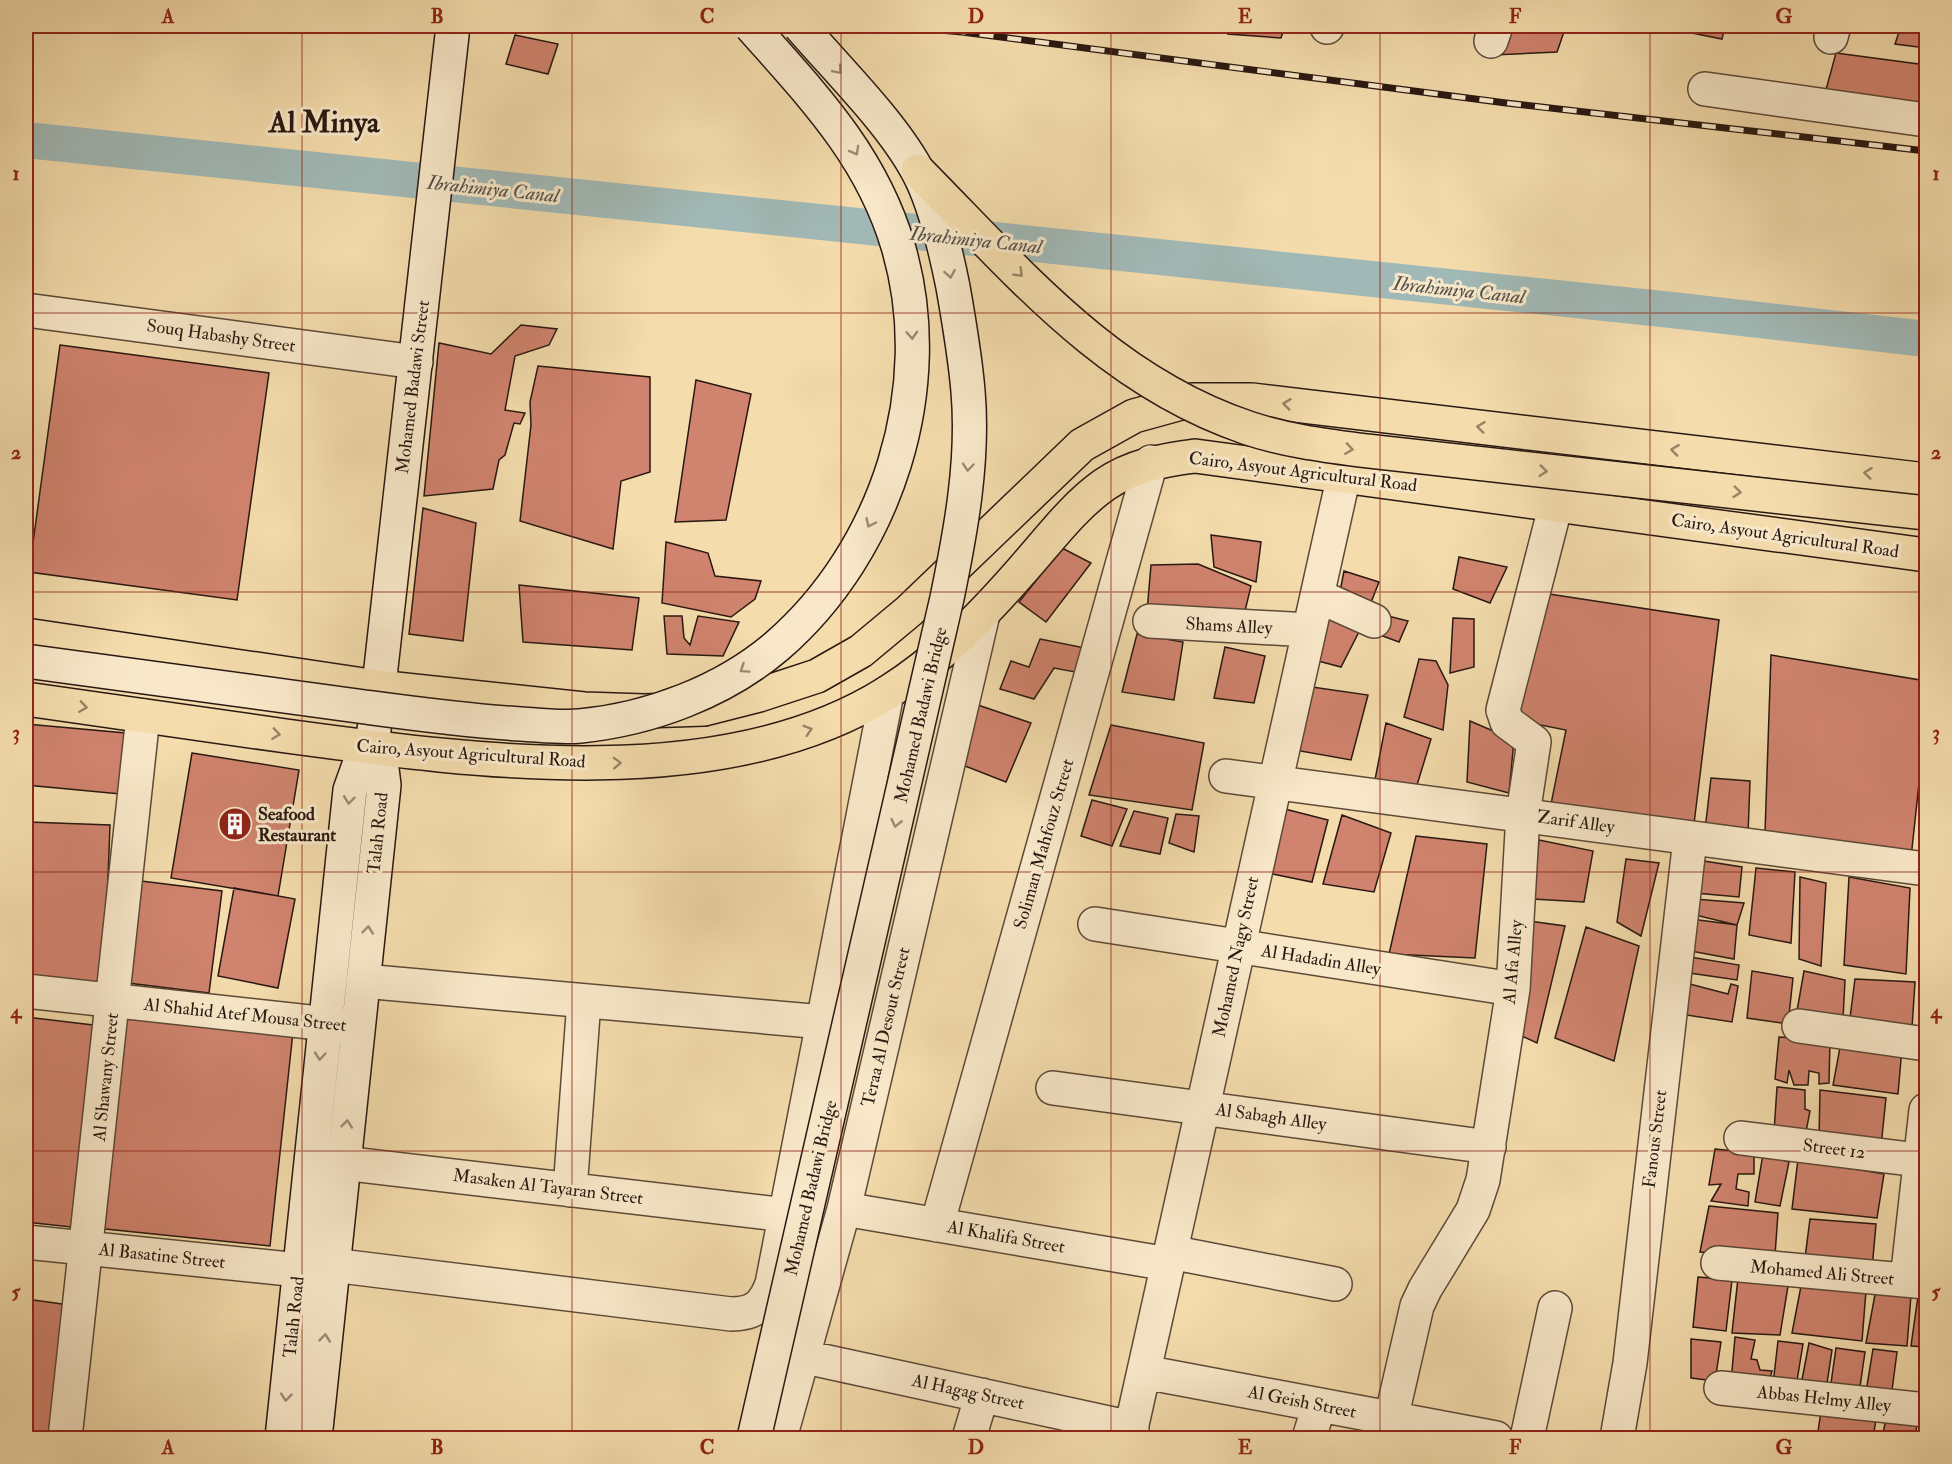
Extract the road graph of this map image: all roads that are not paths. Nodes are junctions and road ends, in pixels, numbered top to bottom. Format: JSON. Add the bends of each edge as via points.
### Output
{"nodes":[{"id":1,"x":453,"y":26,"type":"edge"},
{"id":2,"x":751,"y":26,"type":"edge"},
{"id":3,"x":800,"y":26,"type":"edge"},
{"id":4,"x":1705,"y":90,"type":"dead end"},
{"id":5,"x":1926,"y":120,"type":"edge"},
{"id":6,"x":918,"y":171,"type":"junction"},
{"id":7,"x":26,"y":310,"type":"edge"},
{"id":8,"x":416,"y":362,"type":"junction"},
{"id":9,"x":1151,"y":462,"type":"junction"},
{"id":10,"x":1344,"y":475,"type":"junction"},
{"id":11,"x":1926,"y":480,"type":"edge"},
{"id":12,"x":1556,"y":504,"type":"junction"},
{"id":13,"x":1926,"y":513,"type":"edge"},
{"id":14,"x":1926,"y":555,"type":"edge"},
{"id":15,"x":1318,"y":596,"type":"junction"},
{"id":16,"x":983,"y":614,"type":"junction"},
{"id":17,"x":1150,"y":621,"type":"dead end"},
{"id":18,"x":1374,"y":621,"type":"dead end"},
{"id":19,"x":1309,"y":630,"type":"junction"},
{"id":20,"x":26,"y":635,"type":"edge"},
{"id":21,"x":26,"y":661,"type":"edge"},
{"id":22,"x":377,"y":687,"type":"junction"},
{"id":23,"x":887,"y":693,"type":"junction"},
{"id":24,"x":26,"y":699,"type":"edge"},
{"id":25,"x":704,"y":709,"type":"junction"},
{"id":26,"x":143,"y":716,"type":"junction"},
{"id":27,"x":372,"y":748,"type":"junction"},
{"id":28,"x":703,"y":754,"type":"junction"},
{"id":29,"x":1226,"y":776,"type":"dead end"},
{"id":30,"x":1275,"y":785,"type":"junction"},
{"id":31,"x":1523,"y":814,"type":"junction"},
{"id":32,"x":1690,"y":839,"type":"junction"},
{"id":33,"x":1926,"y":868,"type":"edge"},
{"id":34,"x":1095,"y":924,"type":"dead end"},
{"id":35,"x":1239,"y":947,"type":"junction"},
{"id":36,"x":363,"y":981,"type":"junction"},
{"id":37,"x":1513,"y":989,"type":"junction"},
{"id":38,"x":26,"y":992,"type":"edge"},
{"id":39,"x":115,"y":1000,"type":"junction"},
{"id":40,"x":585,"y":1000,"type":"junction"},
{"id":41,"x":823,"y":1022,"type":"junction"},
{"id":42,"x":323,"y":1023,"type":"junction"},
{"id":43,"x":1799,"y":1026,"type":"dead end"},
{"id":44,"x":358,"y":1027,"type":"junction"},
{"id":45,"x":1926,"y":1044,"type":"edge"},
{"id":46,"x":1053,"y":1088,"type":"dead end"},
{"id":47,"x":1203,"y":1108,"type":"junction"},
{"id":48,"x":1926,"y":1110,"type":"edge"},
{"id":49,"x":1741,"y":1138,"type":"dead end"},
{"id":50,"x":1489,"y":1147,"type":"junction"},
{"id":51,"x":311,"y":1159,"type":"junction"},
{"id":52,"x":1924,"y":1161,"type":"edge"},
{"id":53,"x":343,"y":1163,"type":"junction"},
{"id":54,"x":570,"y":1190,"type":"junction"},
{"id":55,"x":844,"y":1209,"type":"junction"},
{"id":56,"x":786,"y":1215,"type":"junction"},
{"id":57,"x":937,"y":1225,"type":"junction"},
{"id":58,"x":26,"y":1242,"type":"edge"},
{"id":59,"x":86,"y":1249,"type":"junction"},
{"id":60,"x":1169,"y":1258,"type":"junction"},
{"id":61,"x":1718,"y":1263,"type":"dead end"},
{"id":62,"x":332,"y":1265,"type":"junction"},
{"id":63,"x":299,"y":1270,"type":"junction"},
{"id":64,"x":1917,"y":1281,"type":"edge"},
{"id":65,"x":1335,"y":1284,"type":"dead end"},
{"id":66,"x":1555,"y":1308,"type":"dead end"},
{"id":67,"x":805,"y":1357,"type":"junction"},
{"id":68,"x":1144,"y":1372,"type":"junction"},
{"id":69,"x":1721,"y":1388,"type":"dead end"},
{"id":70,"x":982,"y":1395,"type":"junction"},
{"id":71,"x":1319,"y":1406,"type":"junction"},
{"id":72,"x":1926,"y":1410,"type":"edge"},
{"id":73,"x":1391,"y":1419,"type":"junction"},
{"id":74,"x":1130,"y":1433,"type":"edge"},
{"id":75,"x":1462,"y":1435,"type":"edge"},
{"id":76,"x":65,"y":1438,"type":"edge"},
{"id":77,"x":282,"y":1438,"type":"edge"},
{"id":78,"x":315,"y":1438,"type":"edge"},
{"id":79,"x":753,"y":1438,"type":"edge"},
{"id":80,"x":780,"y":1438,"type":"edge"},
{"id":81,"x":969,"y":1438,"type":"edge"},
{"id":82,"x":1310,"y":1438,"type":"edge"},
{"id":83,"x":1496,"y":1438,"type":"edge"},
{"id":84,"x":1527,"y":1438,"type":"edge"},
{"id":85,"x":1617,"y":1438,"type":"edge"}],
"edges":[{"from":1,"to":8,"type":"street","name":"Mohamed Badawi Street"},
{"from":2,"to":21,"type":"street","one_way":true,"bridge":true,"via":[[849,141],[878,192],[901,259],[910,306],[913,365],[906,424],[890,481],[861,542],[820,603],[776,647],[683,702],[635,717],[577,727],[460,720]]},
{"from":3,"to":6,"type":"street","name":"Mohamed Badawi Bridge","one_way":true,"bridge":true,"via":[[896,138]]},
{"from":4,"to":5,"type":"street"},
{"from":6,"to":13,"type":"highway","one_way":true,"bridge":true,"via":[[1099,348],[1146,381],[1195,407],[1248,428],[1303,442],[1359,450]]},
{"from":6,"to":79,"type":"street","name":"Mohamed Badawi Bridge","one_way":true,"bridge":true,"via":[[946,249],[969,392],[969,462],[961,531]]},
{"from":7,"to":8,"type":"street","name":"Souq Habashy Street"},
{"from":8,"to":22,"type":"street","name":"Mohamed Badawi Street"},
{"from":9,"to":10,"type":"highway","name":"Cairo, Asyout Agricultural Road","via":[[1195,456]]},
{"from":9,"to":16,"type":"highway","name":"Cairo, Asyout Agricultural Road","via":[[1105,484],[1089,498]]},
{"from":9,"to":57,"type":"street","name":"Soliman Mahfouz Street"},
{"from":10,"to":12,"type":"highway","name":"Cairo, Asyout Agricultural Road"},
{"from":10,"to":15,"type":"street","name":"Mohamed Nagy Street"},
{"from":11,"to":25,"type":"highway","one_way":true,"via":[[1252,400],[1192,400],[1134,416],[1082,445],[909,611],[861,651],[817,676]]},
{"from":12,"to":14,"type":"highway","name":"Cairo, Asyout Agricultural Road"},
{"from":12,"to":31,"type":"street","name":"Al Afa Alley","via":[[1503,710],[1507,722],[1534,742]]},
{"from":15,"to":18,"type":"street"},
{"from":15,"to":19,"type":"street","name":"Mohamed Nagy Street"},
{"from":16,"to":23,"type":"highway","name":"Cairo, Asyout Agricultural Road","via":[[940,655]]},
{"from":16,"to":55,"type":"street","name":"Teraa Al Desout Street"},
{"from":17,"to":19,"type":"street","name":"Shams Alley"},
{"from":19,"to":30,"type":"street","name":"Mohamed Nagy Street"},
{"from":20,"to":22,"type":"highway"},
{"from":22,"to":25,"type":"highway","via":[[584,709]]},
{"from":22,"to":27,"type":"street","name":"Mohamed Badawi Street"},
{"from":28,"to":23,"type":"highway","name":"Cairo, Asyout Agricultural Road","one_way":true,"via":[[769,742],[827,724]]},
{"from":23,"to":41,"type":"street"},
{"from":24,"to":26,"type":"highway","name":"Cairo, Asyout Agricultural Road","one_way":true},
{"from":25,"to":28,"type":"highway"},
{"from":26,"to":27,"type":"highway","name":"Cairo, Asyout Agricultural Road","one_way":true},
{"from":26,"to":39,"type":"street","name":"Al Shawany Street"},
{"from":27,"to":28,"type":"highway","name":"Cairo, Asyout Agricultural Road","one_way":true,"via":[[575,764]]},
{"from":36,"to":27,"type":"street","name":"Talah Road","one_way":true,"via":[[384,785]]},
{"from":27,"to":42,"type":"street","name":"Talah Road","one_way":true,"via":[[359,765],[350,790]]},
{"from":29,"to":30,"type":"street","name":"Zarif Alley"},
{"from":30,"to":31,"type":"street","name":"Zarif Alley"},
{"from":30,"to":35,"type":"street","name":"Mohamed Nagy Street"},
{"from":31,"to":32,"type":"street","name":"Zarif Alley"},
{"from":31,"to":37,"type":"street","name":"Al Afa Alley"},
{"from":32,"to":33,"type":"street","name":"Zarif Alley"},
{"from":32,"to":85,"type":"street","name":"Fanous Street","via":[[1630,1363]]},
{"from":34,"to":35,"type":"street","name":"Al Hadadin Alley"},
{"from":35,"to":37,"type":"street","name":"Al Hadadin Alley"},
{"from":35,"to":47,"type":"street","name":"Mohamed Nagy Street"},
{"from":36,"to":40,"type":"street"},
{"from":36,"to":44,"type":"street","name":"Talah Road"},
{"from":37,"to":50,"type":"street","name":"Al Afa Alley"},
{"from":38,"to":39,"type":"street","name":"Al Shahid Atef Mousa Street"},
{"from":39,"to":42,"type":"street","name":"Al Shahid Atef Mousa Street"},
{"from":39,"to":59,"type":"street","name":"Al Shawany Street"},
{"from":40,"to":41,"type":"street"},
{"from":40,"to":54,"type":"street"},
{"from":41,"to":56,"type":"street"},
{"from":42,"to":44,"type":"street","name":"Al Shahid Atef Mousa Street"},
{"from":42,"to":51,"type":"street","name":"Talah Road","one_way":true},
{"from":43,"to":45,"type":"street"},
{"from":53,"to":44,"type":"street","name":"Talah Road","one_way":true},
{"from":46,"to":47,"type":"street","name":"Al Sabagh Alley"},
{"from":47,"to":50,"type":"street","name":"Al Sabagh Alley"},
{"from":47,"to":60,"type":"street","name":"Mohamed Nagy Street"},
{"from":48,"to":52,"type":"street"},
{"from":49,"to":52,"type":"street","name":"Street 12"},
{"from":50,"to":73,"type":"street","name":"Al Afa Alley","via":[[1473,1210],[1417,1306]]},
{"from":51,"to":53,"type":"street","name":"Masaken Al Tayaran Street"},
{"from":51,"to":63,"type":"street","name":"Talah Road"},
{"from":52,"to":64,"type":"street"},
{"from":53,"to":54,"type":"street","name":"Masaken Al Tayaran Street"},
{"from":53,"to":62,"type":"street","name":"Talah Road"},
{"from":54,"to":56,"type":"street","name":"Masaken Al Tayaran Street"},
{"from":55,"to":57,"type":"street","name":"Al Khalifa Street"},
{"from":55,"to":67,"type":"street","name":"Teraa Al Desout Street"},
{"from":56,"to":62,"type":"street","via":[[767,1298],[758,1309],[745,1314]]},
{"from":57,"to":60,"type":"street","name":"Al Khalifa Street"},
{"from":58,"to":59,"type":"street","name":"Al Basatine Street"},
{"from":59,"to":63,"type":"street","name":"Al Basatine Street"},
{"from":59,"to":76,"type":"street","name":"Al Shawany Street"},
{"from":60,"to":65,"type":"street","name":"Al Khalifa Street"},
{"from":60,"to":68,"type":"street","name":"Mohamed Nagy Street"},
{"from":61,"to":64,"type":"street","name":"Mohamed Ali Street"},
{"from":78,"to":62,"type":"street","name":"Talah Road","one_way":true},
{"from":63,"to":77,"type":"street","name":"Talah Road","one_way":true},
{"from":66,"to":84,"type":"street"},
{"from":67,"to":70,"type":"street","name":"Al Hagag Street"},
{"from":67,"to":80,"type":"street","name":"Teraa Al Desout Street"},
{"from":68,"to":71,"type":"street","name":"Al Geish Street"},
{"from":68,"to":74,"type":"street","name":"Mohamed Nagy Street"},
{"from":69,"to":72,"type":"street","name":"Abbas Helmy Alley"},
{"from":70,"to":74,"type":"street","name":"Al Hagag Street"},
{"from":70,"to":81,"type":"street"},
{"from":71,"to":73,"type":"street","name":"Al Geish Street"},
{"from":71,"to":82,"type":"street"},
{"from":73,"to":75,"type":"street","name":"Al Geish Street"},
{"from":75,"to":83,"type":"street","name":"Al Geish Street"}]}
